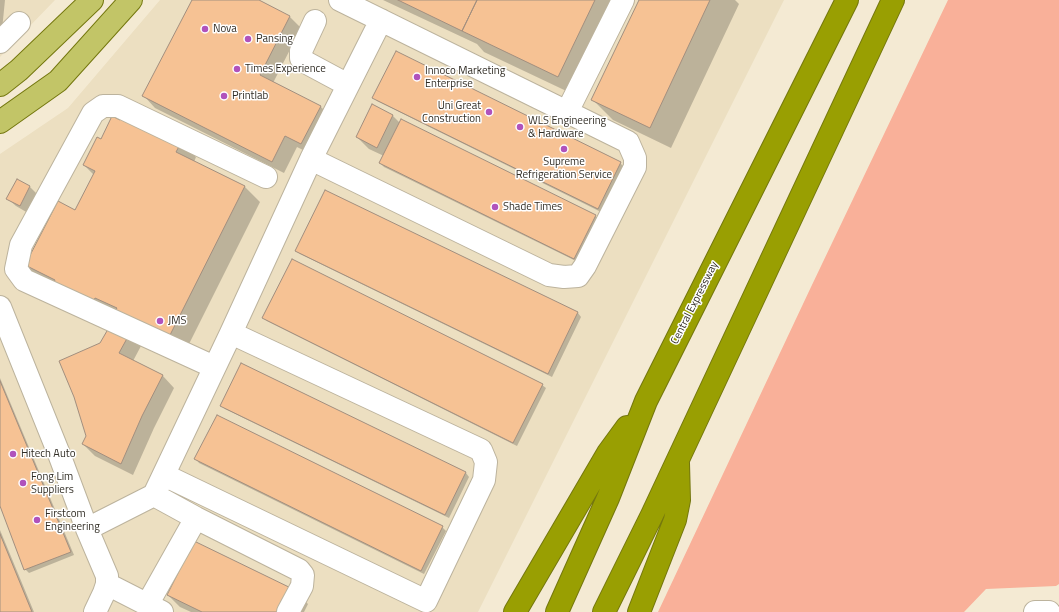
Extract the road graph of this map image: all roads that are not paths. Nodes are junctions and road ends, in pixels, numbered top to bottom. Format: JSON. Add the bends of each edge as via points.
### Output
{"nodes":[{"id":1,"x":92,"y":0,"type":"edge"},
{"id":2,"x":131,"y":0,"type":"edge"},
{"id":3,"x":340,"y":0,"type":"edge"},
{"id":4,"x":623,"y":0,"type":"edge"},
{"id":5,"x":847,"y":0,"type":"edge"},
{"id":6,"x":893,"y":0,"type":"edge"},
{"id":7,"x":381,"y":20,"type":"junction"},
{"id":8,"x":315,"y":21,"type":"dead end"},
{"id":9,"x":19,"y":23,"type":"dead end"},
{"id":10,"x":0,"y":42,"type":"edge"},
{"id":11,"x":0,"y":85,"type":"edge"},
{"id":12,"x":348,"y":85,"type":"junction"},
{"id":13,"x":567,"y":112,"type":"junction"},
{"id":14,"x":0,"y":122,"type":"edge"},
{"id":15,"x":311,"y":159,"type":"junction"},
{"id":16,"x":266,"y":178,"type":"dead end"},
{"id":17,"x":2,"y":316,"type":"edge"},
{"id":18,"x":231,"y":333,"type":"junction"},
{"id":19,"x":214,"y":367,"type":"junction"},
{"id":20,"x":646,"y":401,"type":"junction"},
{"id":21,"x":678,"y":457,"type":"junction"},
{"id":22,"x":164,"y":475,"type":"junction"},
{"id":23,"x":154,"y":496,"type":"junction"},
{"id":24,"x":196,"y":518,"type":"junction"},
{"id":25,"x":87,"y":529,"type":"junction"},
{"id":26,"x":107,"y":584,"type":"junction"},
{"id":27,"x":156,"y":610,"type":"edge"},
{"id":28,"x":95,"y":612,"type":"edge"},
{"id":29,"x":288,"y":612,"type":"edge"},
{"id":30,"x":515,"y":612,"type":"edge"},
{"id":31,"x":557,"y":612,"type":"edge"},
{"id":32,"x":604,"y":612,"type":"edge"},
{"id":33,"x":639,"y":612,"type":"edge"},
{"id":34,"x":1035,"y":612,"type":"edge"},
{"id":35,"x":1049,"y":612,"type":"edge"}],
"edges":[{"from":1,"to":11,"type":"main road"},
{"from":2,"to":14,"type":"main road","via":[[58,81]]},
{"from":3,"to":7,"type":"lane"},
{"from":4,"to":13,"type":"lane"},
{"from":5,"to":20,"type":"highway","name":"Central Expressway"},
{"from":6,"to":21,"type":"highway"},
{"from":7,"to":12,"type":"lane"},
{"from":7,"to":13,"type":"lane"},
{"from":8,"to":12,"type":"lane","via":[[301,51],[301,58]]},
{"from":9,"to":10,"type":"lane"},
{"from":12,"to":15,"type":"lane"},
{"from":13,"to":15,"type":"lane","via":[[628,142],[635,158],[635,167],[578,276],[550,275]]},
{"from":15,"to":18,"type":"lane"},
{"from":16,"to":19,"type":"lane","via":[[118,106],[103,106],[93,113],[21,244],[16,269],[24,280]]},
{"from":17,"to":25,"type":"lane"},
{"from":18,"to":19,"type":"lane"},
{"from":18,"to":22,"type":"lane","via":[[481,450],[486,462],[484,480],[426,601]]},
{"from":19,"to":22,"type":"lane"},
{"from":20,"to":30,"type":"highway","via":[[608,453]]},
{"from":20,"to":31,"type":"highway","name":"Central Expressway","via":[[608,498]]},
{"from":21,"to":32,"type":"highway"},
{"from":21,"to":33,"type":"highway","via":[[679,500],[674,520]]},
{"from":22,"to":23,"type":"lane"},
{"from":23,"to":24,"type":"lane"},
{"from":23,"to":25,"type":"lane"},
{"from":24,"to":27,"type":"lane"},
{"from":24,"to":29,"type":"lane","via":[[299,570],[303,575],[302,586]]},
{"from":25,"to":26,"type":"lane"},
{"from":26,"to":27,"type":"lane"},
{"from":26,"to":28,"type":"lane"},
{"from":34,"to":35,"type":"lane"}]}
